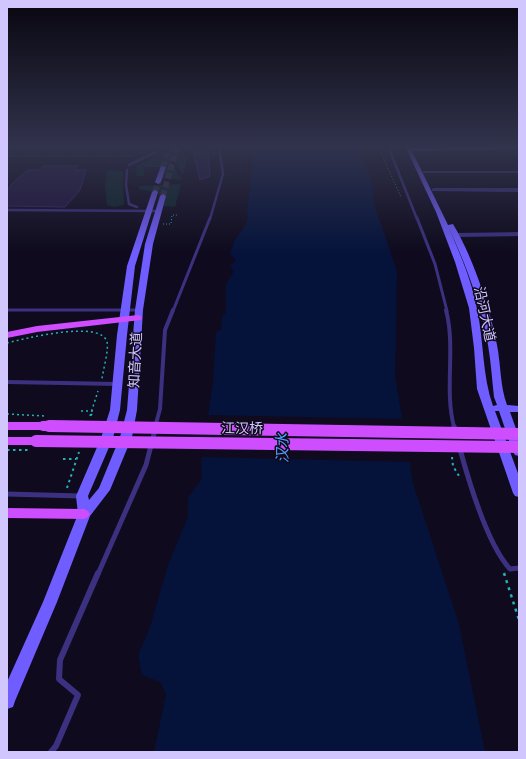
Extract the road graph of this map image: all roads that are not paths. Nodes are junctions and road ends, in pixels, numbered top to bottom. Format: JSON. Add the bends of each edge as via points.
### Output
{"nodes":[{"id":1,"x":126,"y":181,"type":"edge"},
{"id":2,"x":221,"y":181,"type":"edge"},
{"id":3,"x":402,"y":181,"type":"edge"},
{"id":4,"x":426,"y":181,"type":"edge"},
{"id":5,"x":430,"y":181,"type":"edge"},
{"id":6,"x":434,"y":190,"type":"junction"},
{"id":7,"x":519,"y":190,"type":"edge"},
{"id":8,"x":159,"y":194,"type":"tunnel mouth"},
{"id":9,"x":130,"y":206,"type":"junction"},
{"id":10,"x":7,"y":210,"type":"edge"},
{"id":11,"x":121,"y":210,"type":"junction"},
{"id":12,"x":154,"y":210,"type":"junction"},
{"id":13,"x":456,"y":234,"type":"junction"},
{"id":14,"x":519,"y":234,"type":"edge"},
{"id":15,"x":7,"y":310,"type":"edge"},
{"id":16,"x":124,"y":314,"type":"junction"},
{"id":17,"x":138,"y":314,"type":"junction"},
{"id":18,"x":7,"y":335,"type":"edge"},
{"id":19,"x":7,"y":382,"type":"edge"},
{"id":20,"x":118,"y":384,"type":"junction"},
{"id":21,"x":487,"y":408,"type":"junction"},
{"id":22,"x":502,"y":408,"type":"junction"},
{"id":23,"x":519,"y":409,"type":"edge"},
{"id":24,"x":7,"y":426,"type":"edge"},
{"id":25,"x":519,"y":434,"type":"edge"},
{"id":26,"x":7,"y":441,"type":"edge"},
{"id":27,"x":519,"y":447,"type":"edge"},
{"id":28,"x":519,"y":452,"type":"edge"},
{"id":29,"x":516,"y":476,"type":"edge"},
{"id":30,"x":519,"y":493,"type":"edge"},
{"id":31,"x":7,"y":494,"type":"edge"},
{"id":32,"x":82,"y":496,"type":"junction"},
{"id":33,"x":7,"y":513,"type":"edge"},
{"id":34,"x":84,"y":514,"type":"junction"},
{"id":35,"x":519,"y":568,"type":"edge"},
{"id":36,"x":7,"y":701,"type":"edge"},
{"id":37,"x":51,"y":752,"type":"edge"}],
"edges":[{"from":1,"to":9,"type":"lane"},
{"from":2,"to":37,"type":"lane","via":[[214,209],[165,330],[160,410],[146,465],[60,660],[59,679],[78,695]]},
{"from":3,"to":35,"type":"lane","via":[[435,264],[450,325],[450,412],[469,483],[500,558],[510,569]]},
{"from":4,"to":21,"type":"main road","name":"沿河大道","via":[[459,262],[473,308],[482,389]]},
{"from":5,"to":6,"type":"main road","name":"沿河大道"},
{"from":6,"to":7,"type":"street"},
{"from":6,"to":13,"type":"main road","name":"沿河大道"},
{"from":8,"to":12,"type":"main road","name":"知音大道"},
{"from":9,"to":11,"type":"lane"},
{"from":9,"to":12,"type":"lane"},
{"from":10,"to":11,"type":"lane"},
{"from":11,"to":12,"type":"lane"},
{"from":12,"to":16,"type":"main road","name":"知音大道","via":[[131,266]]},
{"from":12,"to":17,"type":"main road","name":"知音大道"},
{"from":13,"to":14,"type":"street"},
{"from":13,"to":22,"type":"main road","name":"沿河大道","via":[[487,319]]},
{"from":15,"to":16,"type":"lane"},
{"from":16,"to":17,"type":"main road"},
{"from":16,"to":18,"type":"main road"},
{"from":16,"to":20,"type":"main road","name":"知音大道"},
{"from":17,"to":34,"type":"main road","name":"知音大道","via":[[132,410],[126,437],[104,490]]},
{"from":19,"to":20,"type":"lane"},
{"from":20,"to":32,"type":"main road","name":"知音大道","via":[[115,410],[107,438]]},
{"from":21,"to":22,"type":"main road"},
{"from":21,"to":29,"type":"main road","name":"沿河大道"},
{"from":22,"to":23,"type":"main road"},
{"from":22,"to":28,"type":"main road","name":"沿河大道"},
{"from":24,"to":25,"type":"main road","name":"江汉桥","bridge":true},
{"from":26,"to":27,"type":"main road","name":"江汉桥","bridge":true},
{"from":29,"to":30,"type":"main road","name":"沿河大道"},
{"from":31,"to":32,"type":"lane"},
{"from":32,"to":34,"type":"main road","name":"知音大道"},
{"from":33,"to":34,"type":"main road"},
{"from":34,"to":36,"type":"main road","name":"知音大道","via":[[38,631]]}]}
